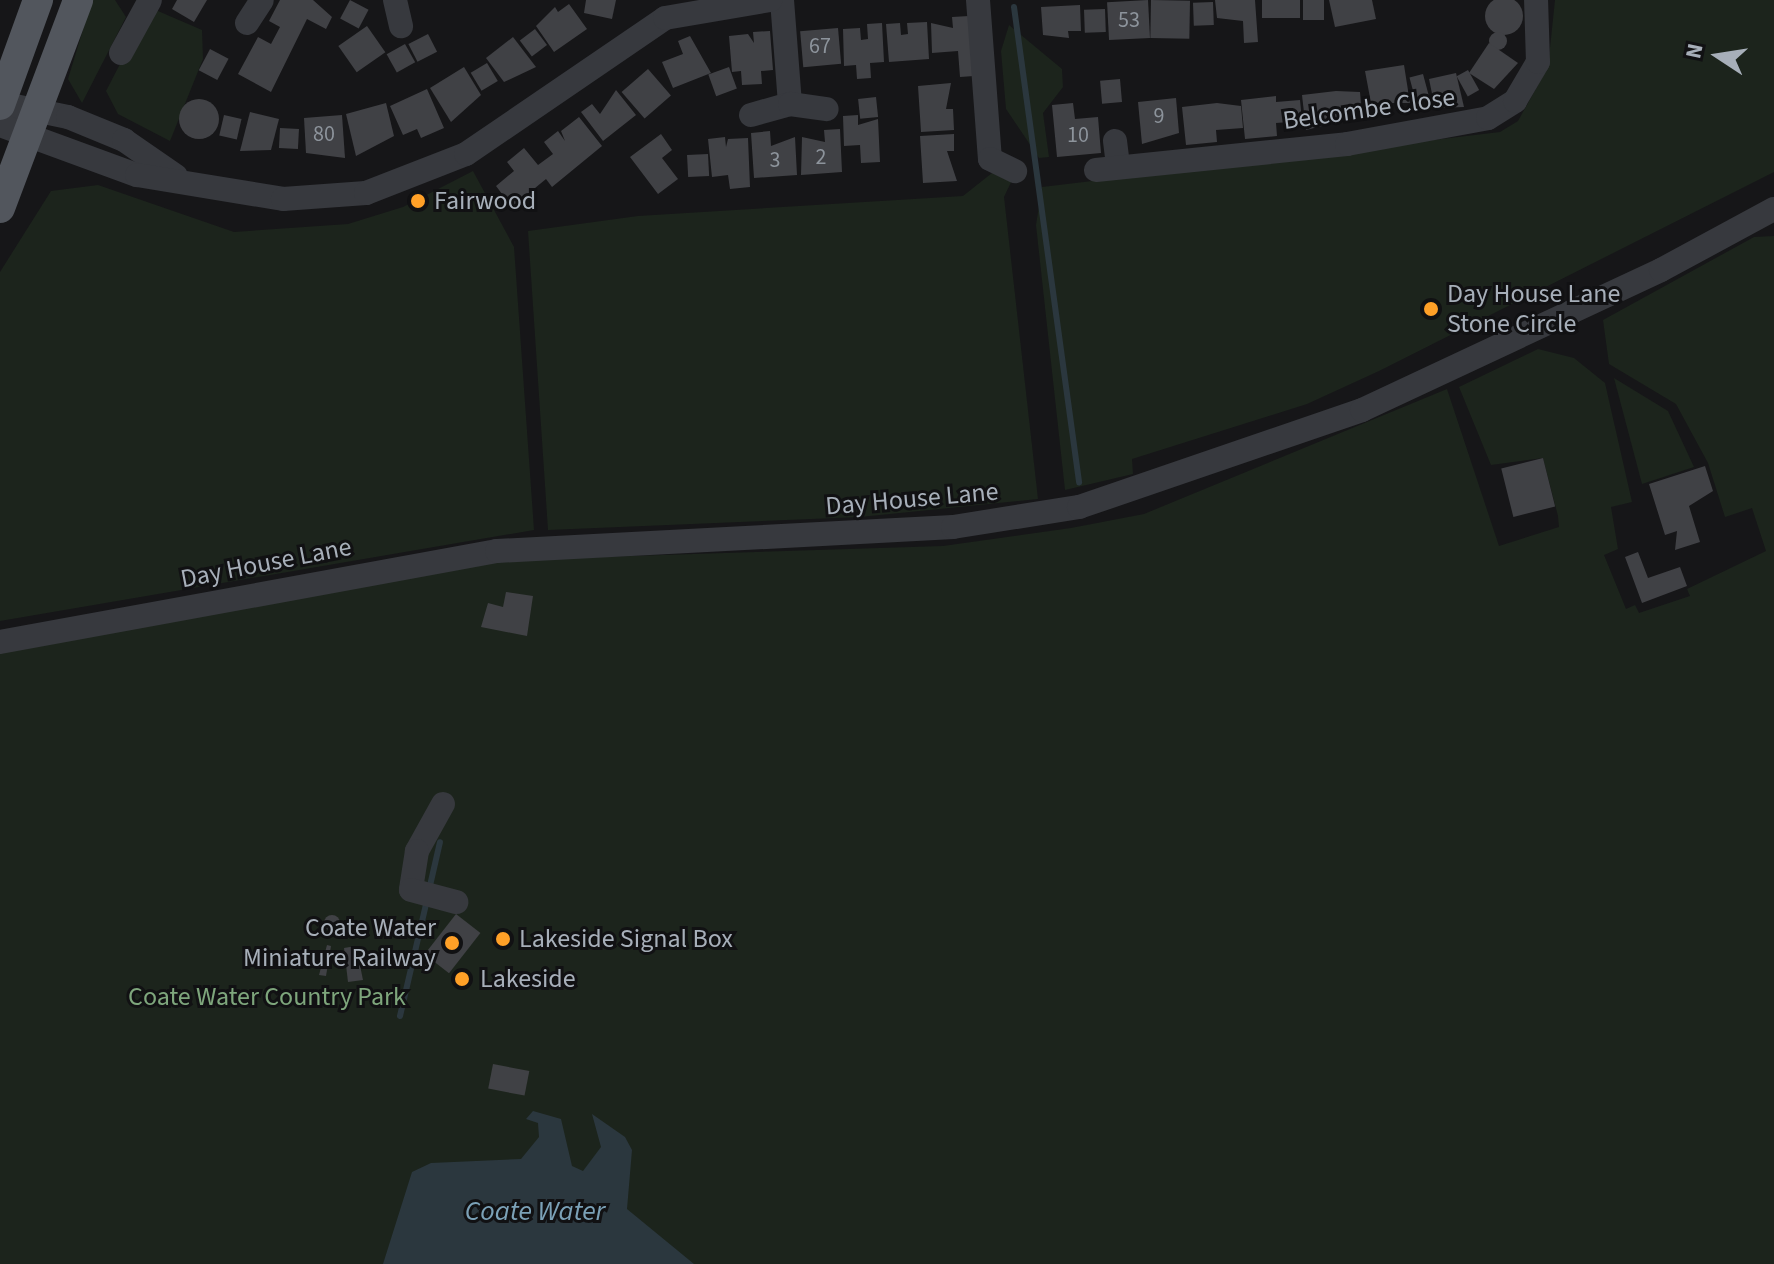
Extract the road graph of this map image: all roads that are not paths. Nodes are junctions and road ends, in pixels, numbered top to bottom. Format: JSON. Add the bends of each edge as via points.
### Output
{"nodes":[{"id":1,"x":38,"y":0,"type":"edge"},
{"id":2,"x":78,"y":0,"type":"edge"},
{"id":3,"x":149,"y":0,"type":"edge"},
{"id":4,"x":262,"y":0,"type":"edge"},
{"id":5,"x":395,"y":0,"type":"edge"},
{"id":6,"x":770,"y":0,"type":"edge"},
{"id":7,"x":782,"y":0,"type":"edge"},
{"id":8,"x":978,"y":0,"type":"edge"},
{"id":9,"x":1536,"y":0,"type":"edge"},
{"id":10,"x":661,"y":9,"type":"edge"},
{"id":11,"x":247,"y":23,"type":"dead end"},
{"id":12,"x":401,"y":26,"type":"dead end"},
{"id":13,"x":121,"y":53,"type":"dead end"},
{"id":14,"x":790,"y":104,"type":"junction"},
{"id":15,"x":0,"y":105,"type":"edge"},
{"id":16,"x":827,"y":109,"type":"dead end"},
{"id":17,"x":751,"y":115,"type":"dead end"},
{"id":18,"x":0,"y":116,"type":"edge"},
{"id":19,"x":35,"y":123,"type":"junction"},
{"id":20,"x":0,"y":125,"type":"edge"},
{"id":21,"x":1115,"y":141,"type":"dead end"},
{"id":22,"x":1015,"y":171,"type":"dead end"},
{"id":23,"x":176,"y":176,"type":"junction"},
{"id":24,"x":0,"y":208,"type":"edge"},
{"id":25,"x":1772,"y":212,"type":"edge"},
{"id":26,"x":0,"y":642,"type":"edge"},
{"id":27,"x":443,"y":804,"type":"dead end"},
{"id":28,"x":438,"y":896,"type":"dead end"}],
"edges":[{"from":1,"to":15,"type":"main road"},
{"from":2,"to":19,"type":"main road"},
{"from":3,"to":13,"type":"street"},
{"from":4,"to":11,"type":"street"},
{"from":5,"to":12,"type":"street"},
{"from":6,"to":10,"type":"street"},
{"from":7,"to":14,"type":"street"},
{"from":8,"to":22,"type":"street","via":[[984,163]]},
{"from":9,"to":21,"type":"street","name":"Belcombe Close","via":[[1538,62],[1515,101],[1488,118],[1372,141],[1107,168]]},
{"from":10,"to":23,"type":"street","via":[[466,154],[386,188],[283,199]]},
{"from":14,"to":16,"type":"street"},
{"from":14,"to":17,"type":"street"},
{"from":18,"to":19,"type":"street","via":[[15,106]]},
{"from":19,"to":20,"type":"street"},
{"from":19,"to":23,"type":"street","via":[[137,175]]},
{"from":19,"to":23,"type":"street","via":[[107,132]]},
{"from":19,"to":24,"type":"main road"},
{"from":25,"to":26,"type":"street","name":"Day House Lane","via":[[1362,410],[1079,507],[953,527],[497,551]]},
{"from":27,"to":28,"type":"street","via":[[417,851],[411,890]]}]}
